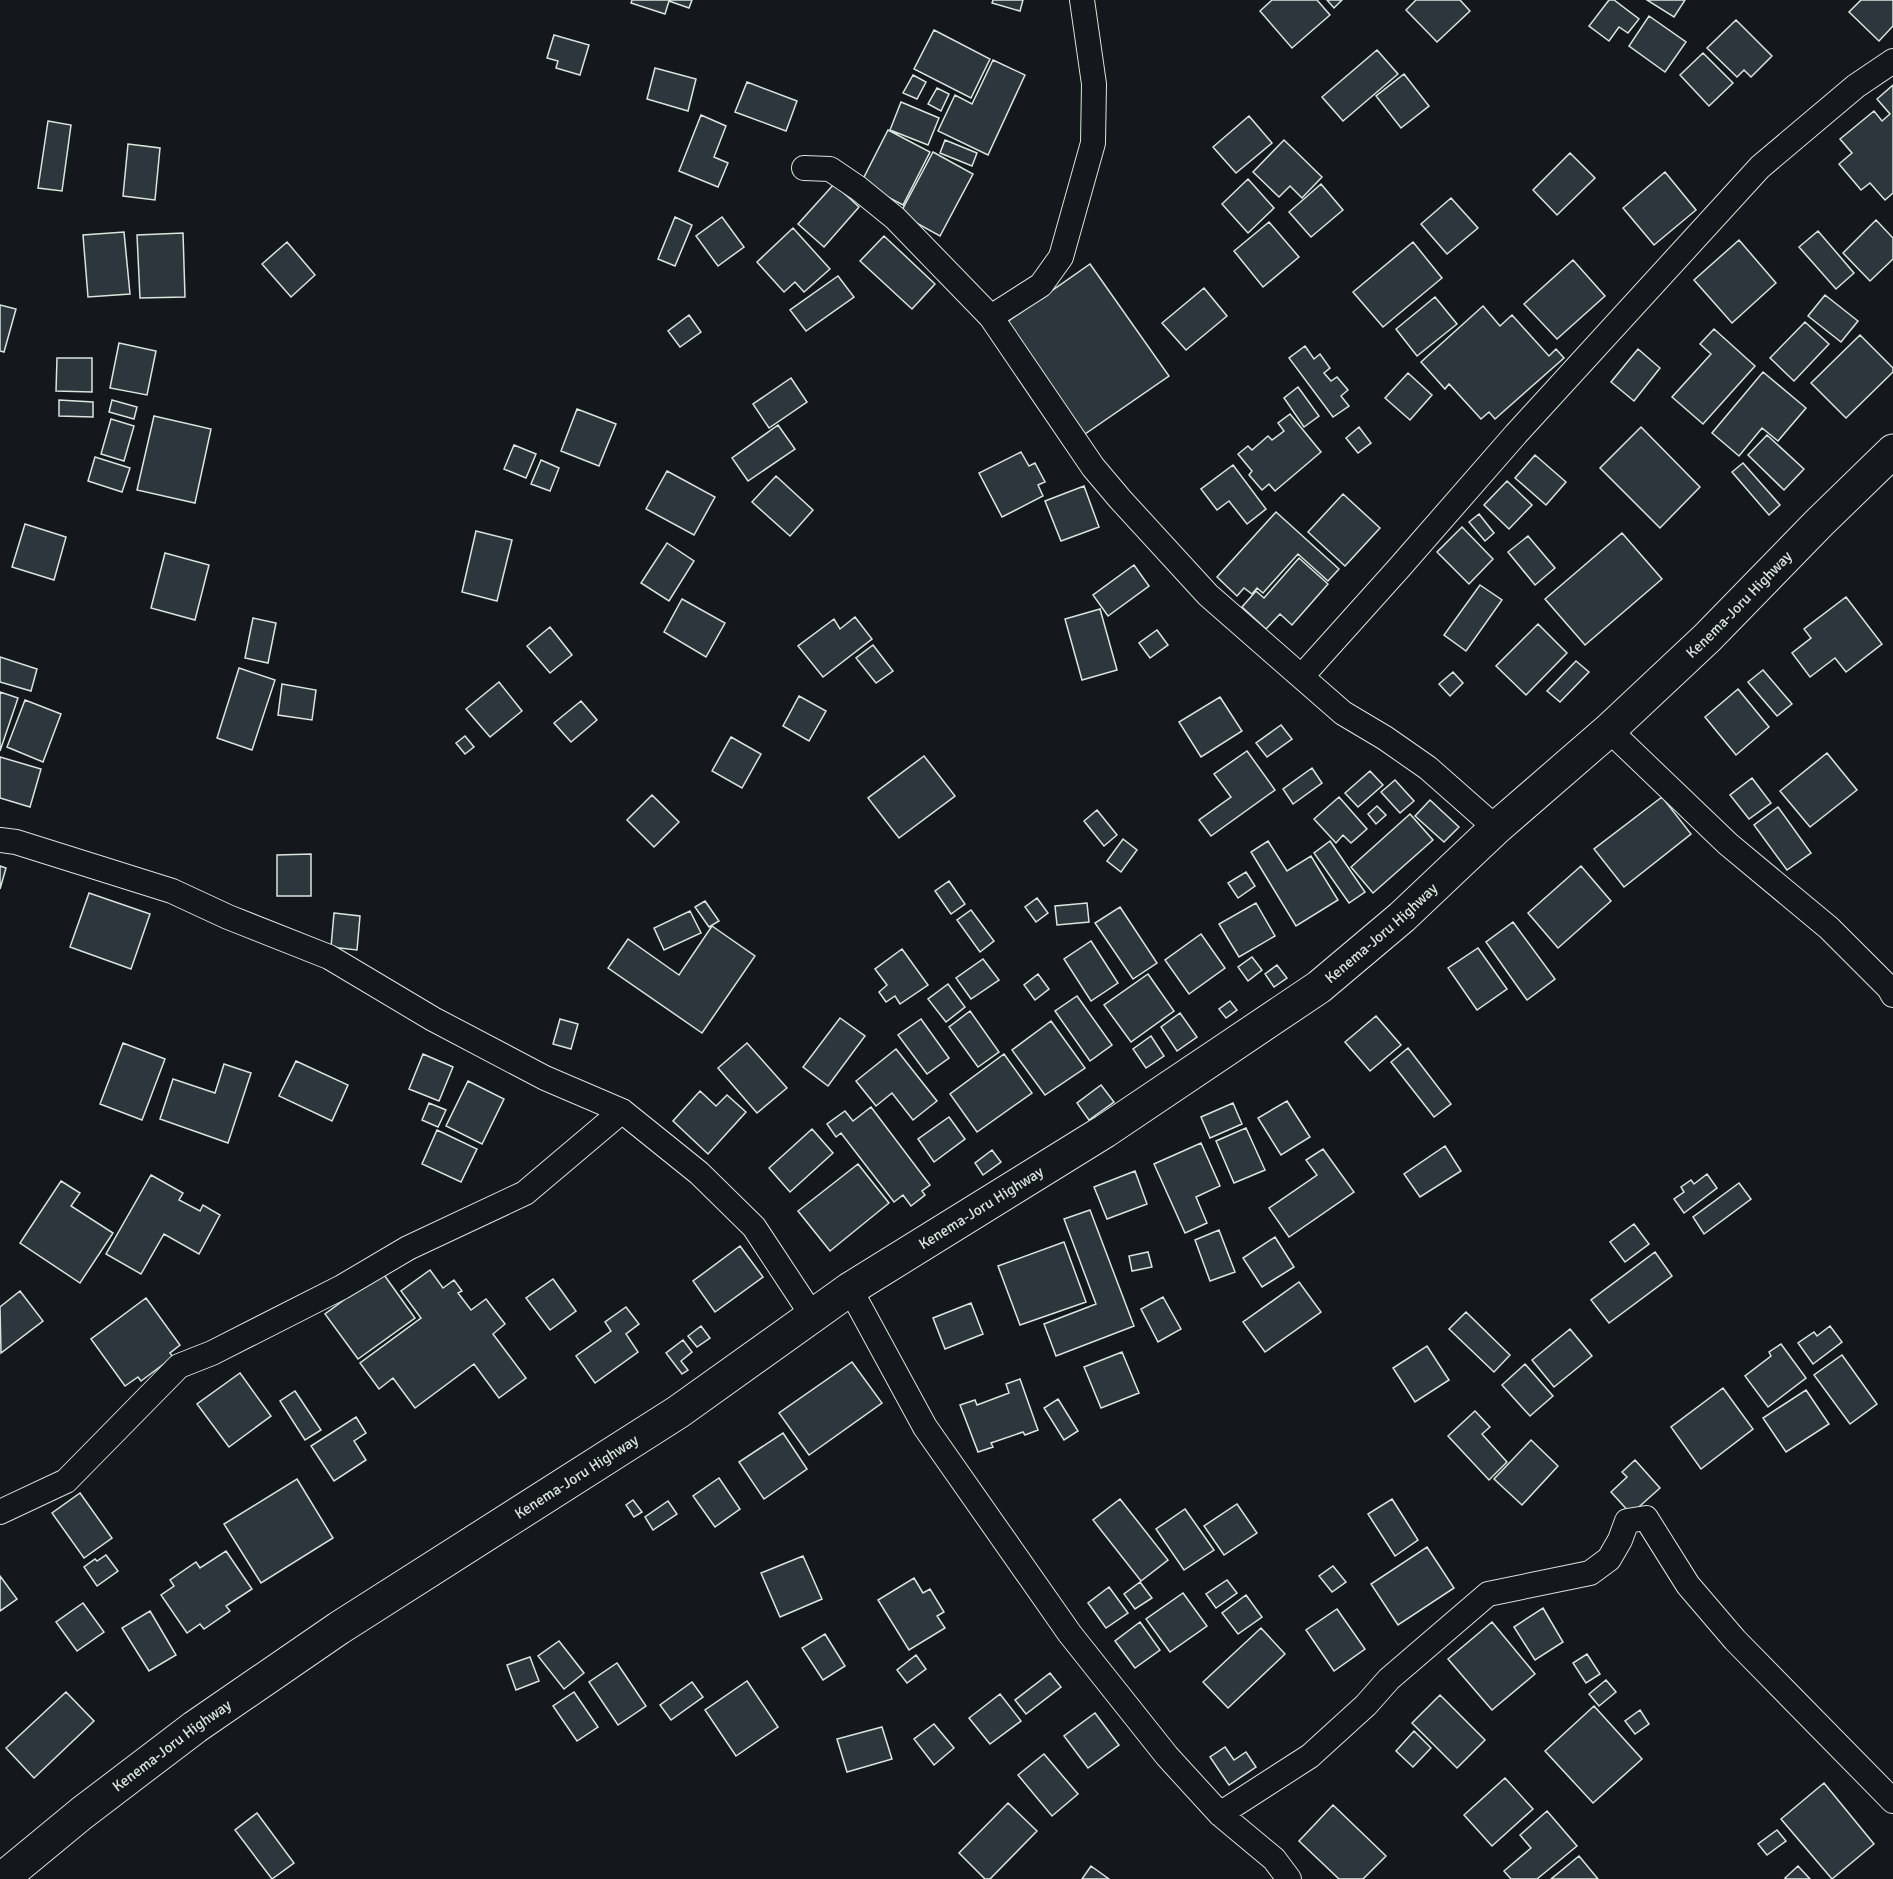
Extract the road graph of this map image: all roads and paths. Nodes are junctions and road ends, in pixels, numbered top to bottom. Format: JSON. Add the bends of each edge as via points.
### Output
{"nodes":[{"id":1,"x":1083,"y":0,"type":"edge"},
{"id":2,"x":1893,"y":61,"type":"edge"},
{"id":3,"x":804,"y":168,"type":"dead end"},
{"id":4,"x":991,"y":317,"type":"junction"},
{"id":5,"x":1893,"y":451,"type":"edge"},
{"id":6,"x":1302,"y":676,"type":"junction"},
{"id":7,"x":1609,"y":730,"type":"junction"},
{"id":8,"x":1496,"y":828,"type":"junction"},
{"id":9,"x":0,"y":840,"type":"edge"},
{"id":10,"x":1893,"y":995,"type":"edge"},
{"id":11,"x":622,"y":1111,"type":"junction"},
{"id":12,"x":850,"y":1290,"type":"junction"},
{"id":13,"x":812,"y":1315,"type":"junction"},
{"id":14,"x":0,"y":1512,"type":"edge"},
{"id":15,"x":1893,"y":1801,"type":"edge"},
{"id":16,"x":1220,"y":1814,"type":"junction"},
{"id":17,"x":2,"y":1879,"type":"edge"},
{"id":18,"x":1289,"y":1879,"type":"edge"}],
"edges":[{"from":1,"to":4,"type":"street","via":[[1094,84],[1093,143],[1061,257],[1041,285]]},
{"from":2,"to":6,"type":"street","via":[[1856,86],[1760,167]]},
{"from":3,"to":4,"type":"street","via":[[831,169],[896,218]]},
{"from":4,"to":6,"type":"street","via":[[1120,499],[1208,595]]},
{"from":5,"to":7,"type":"highway","name":"Kenema-Joru Highway","via":[[1707,638]]},
{"from":6,"to":8,"type":"street","via":[[1343,713],[1428,768]]},
{"from":7,"to":8,"type":"highway","name":"Kenema-Joru Highway"},
{"from":7,"to":10,"type":"street","via":[[1728,844],[1829,928]]},
{"from":8,"to":12,"type":"highway","name":"Kenema-Joru Highway","via":[[1402,917],[1319,987],[1105,1131]]},
{"from":9,"to":11,"type":"street","via":[[172,891],[329,957],[433,1019],[545,1078]]},
{"from":11,"to":13,"type":"street","via":[[699,1173],[754,1227]]},
{"from":11,"to":14,"type":"street","via":[[525,1193],[408,1248],[342,1287],[179,1366],[66,1481]]},
{"from":12,"to":13,"type":"highway","name":"Kenema-Joru Highway"},
{"from":12,"to":16,"type":"street","via":[[925,1426],[1070,1634],[1167,1756]]},
{"from":13,"to":17,"type":"highway","name":"Kenema-Joru Highway","via":[[678,1412],[339,1628],[195,1727]]},
{"from":15,"to":16,"type":"street","via":[[1735,1640],[1688,1585],[1646,1518],[1627,1521],[1609,1559],[1590,1573],[1488,1594],[1389,1679],[1310,1756]]},
{"from":16,"to":18,"type":"street","via":[[1274,1859]]}]}
